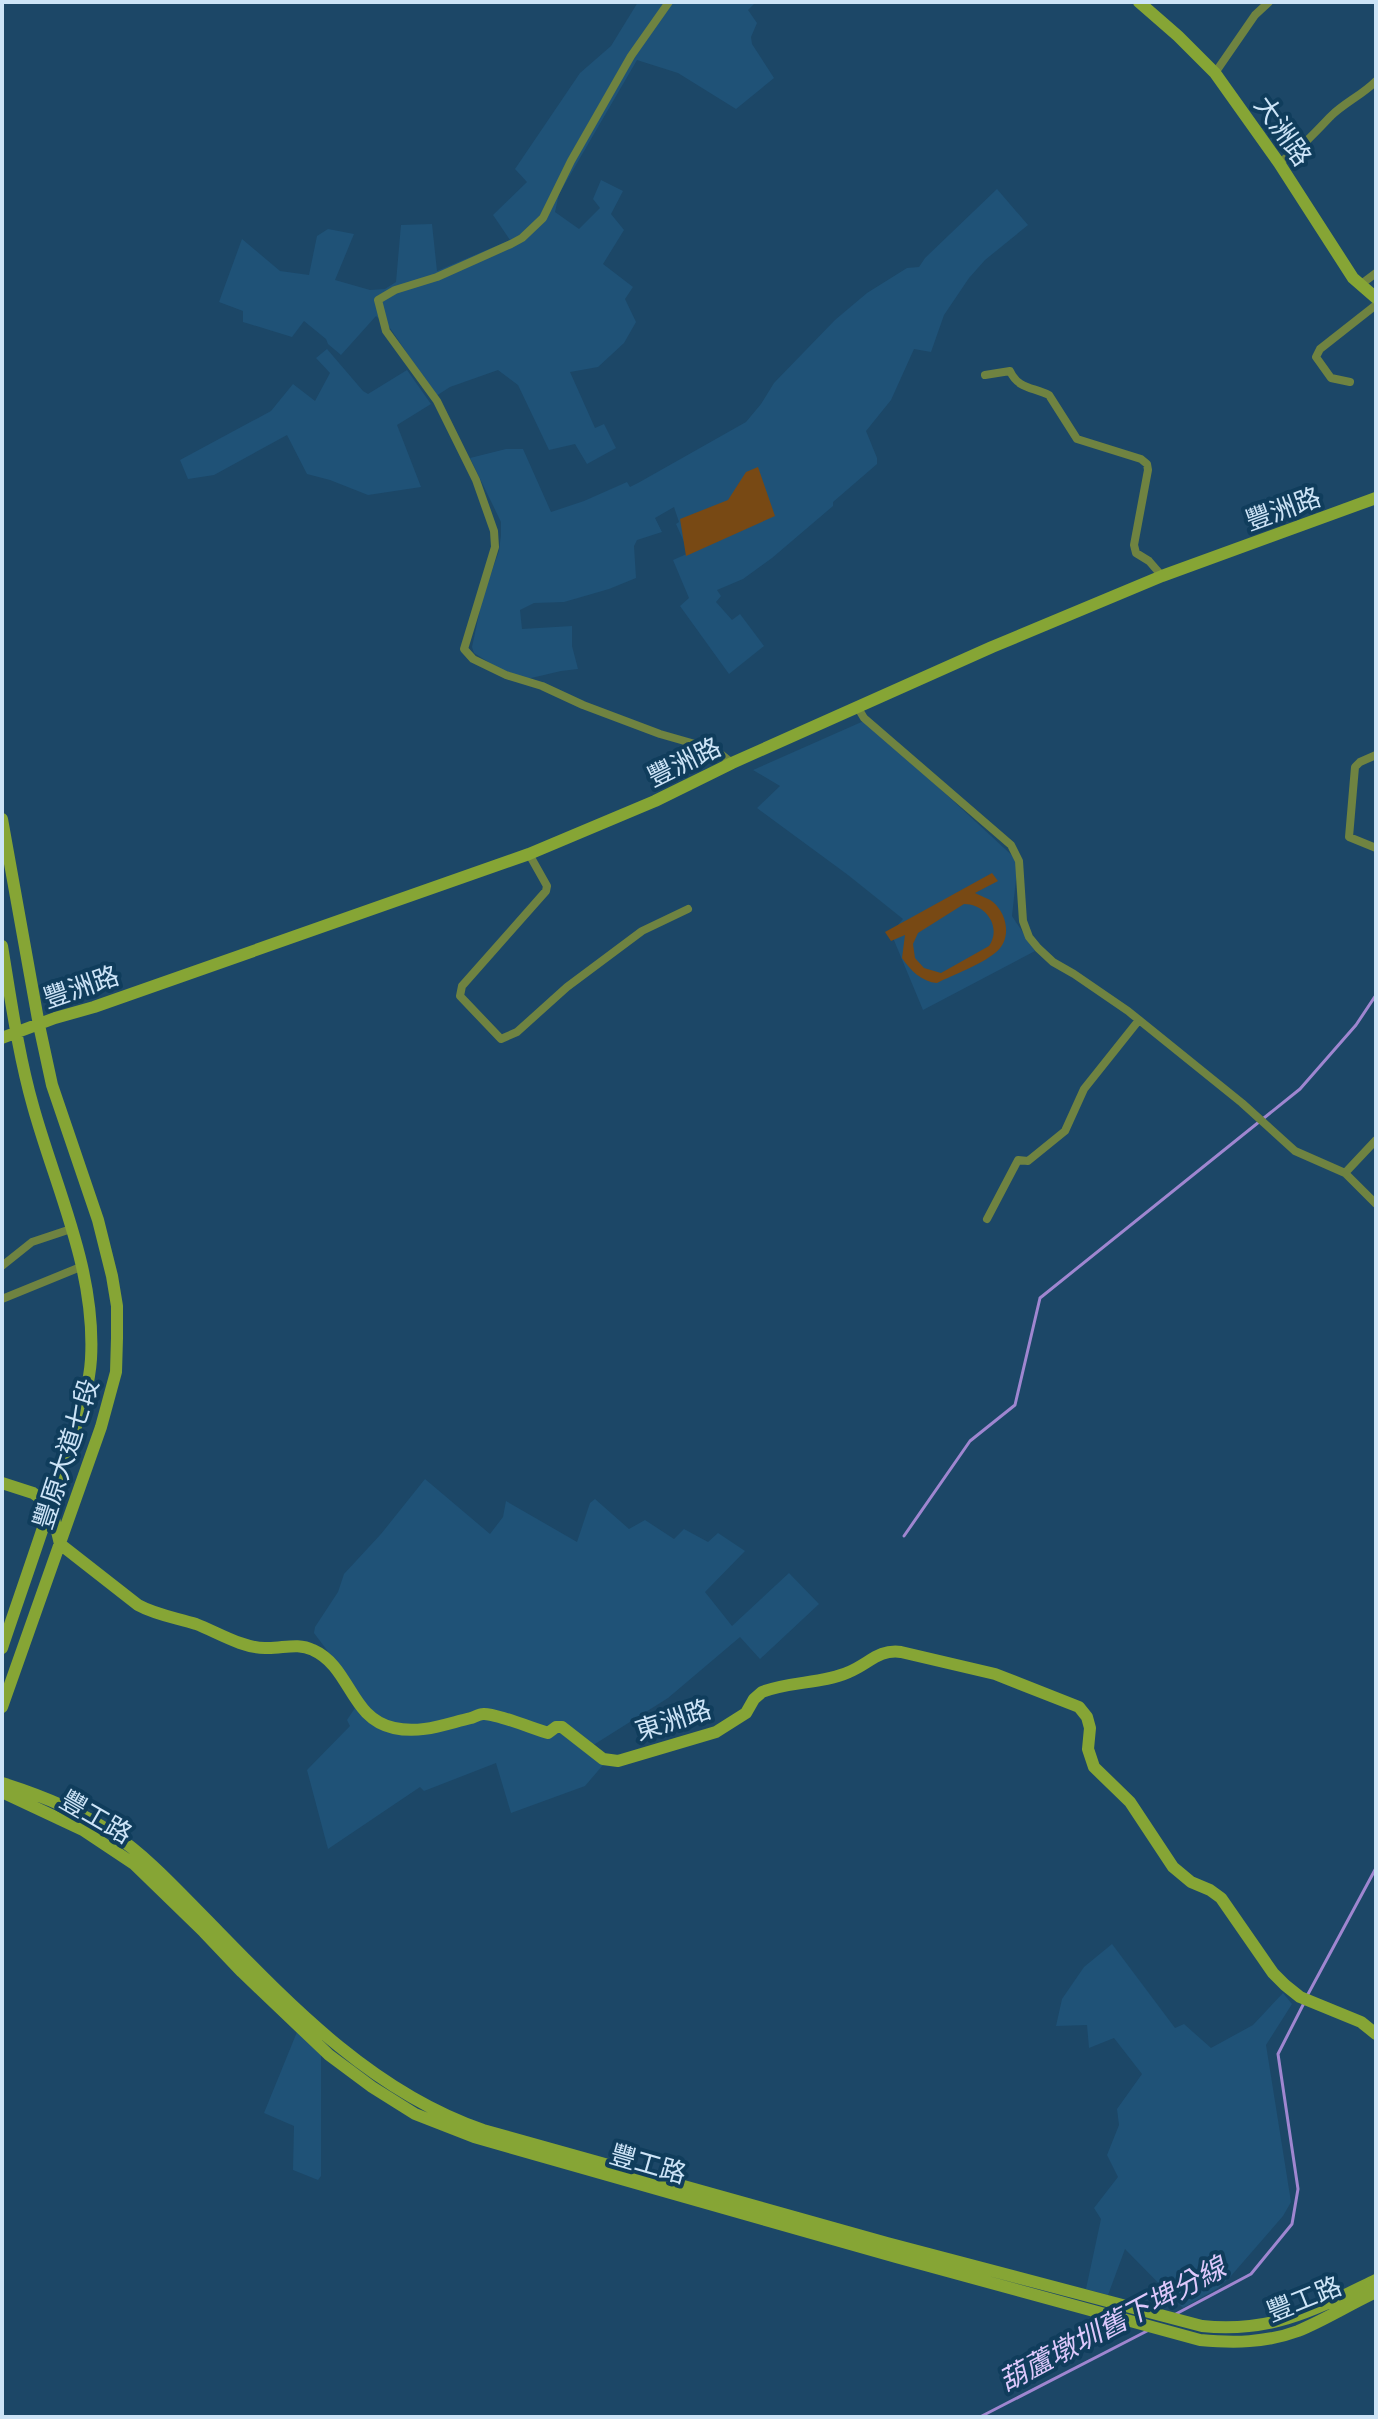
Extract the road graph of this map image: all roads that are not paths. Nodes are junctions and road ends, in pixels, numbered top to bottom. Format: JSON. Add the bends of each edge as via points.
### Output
{"nodes":[{"id":1,"x":669,"y":2,"type":"edge"},
{"id":2,"x":1139,"y":2,"type":"edge"},
{"id":3,"x":1269,"y":2,"type":"edge"},
{"id":4,"x":1215,"y":73,"type":"junction"},
{"id":5,"x":1376,"y":81,"type":"edge"},
{"id":6,"x":1279,"y":163,"type":"junction"},
{"id":7,"x":1376,"y":273,"type":"edge"},
{"id":8,"x":1360,"y":285,"type":"junction"},
{"id":9,"x":1376,"y":298,"type":"edge"},
{"id":10,"x":1376,"y":305,"type":"edge"},
{"id":11,"x":985,"y":375,"type":"dead end"},
{"id":12,"x":1350,"y":382,"type":"dead end"},
{"id":13,"x":1376,"y":498,"type":"edge"},
{"id":14,"x":1162,"y":576,"type":"junction"},
{"id":15,"x":858,"y":708,"type":"junction"},
{"id":16,"x":1376,"y":755,"type":"edge"},
{"id":17,"x":732,"y":763,"type":"junction"},
{"id":18,"x":2,"y":819,"type":"edge"},
{"id":19,"x":1376,"y":848,"type":"edge"},
{"id":20,"x":529,"y":854,"type":"junction"},
{"id":21,"x":688,"y":909,"type":"dead end"},
{"id":22,"x":2,"y":946,"type":"edge"},
{"id":23,"x":1139,"y":1020,"type":"junction"},
{"id":24,"x":39,"y":1025,"type":"junction"},
{"id":25,"x":8,"y":1036,"type":"edge"},
{"id":26,"x":1376,"y":1140,"type":"edge"},
{"id":27,"x":1345,"y":1173,"type":"junction"},
{"id":28,"x":1376,"y":1204,"type":"edge"},
{"id":29,"x":987,"y":1219,"type":"dead end"},
{"id":30,"x":71,"y":1229,"type":"junction"},
{"id":31,"x":2,"y":1266,"type":"edge"},
{"id":32,"x":83,"y":1266,"type":"junction"},
{"id":33,"x":2,"y":1299,"type":"edge"},
{"id":34,"x":2,"y":1483,"type":"edge"},
{"id":35,"x":51,"y":1506,"type":"junction"},
{"id":36,"x":60,"y":1544,"type":"junction"},
{"id":37,"x":2,"y":1648,"type":"edge"},
{"id":38,"x":2,"y":1707,"type":"edge"},
{"id":39,"x":2,"y":1783,"type":"edge"},
{"id":40,"x":2,"y":1792,"type":"edge"},
{"id":41,"x":1376,"y":2034,"type":"edge"},
{"id":42,"x":1376,"y":2280,"type":"edge"},
{"id":43,"x":1376,"y":2292,"type":"edge"},
{"id":44,"x":1143,"y":2319,"type":"junction"}],
"edges":[{"from":1,"to":17,"type":"street","via":[[631,56],[543,218],[511,244],[378,300],[386,331],[446,417],[494,531],[495,547],[464,649],[506,675],[716,750]]},
{"from":2,"to":4,"type":"street","name":"大洲路"},
{"from":3,"to":4,"type":"street"},
{"from":4,"to":6,"type":"street","name":"大洲路"},
{"from":5,"to":6,"type":"street"},
{"from":6,"to":8,"type":"street","name":"大洲路"},
{"from":7,"to":8,"type":"street"},
{"from":8,"to":9,"type":"street","name":"大洲路"},
{"from":10,"to":12,"type":"street","via":[[1316,357],[1331,378]]},
{"from":11,"to":14,"type":"street","via":[[1010,371],[1027,388],[1049,395],[1077,439],[1147,464],[1134,545]]},
{"from":13,"to":14,"type":"street","name":"豐洲路"},
{"from":14,"to":15,"type":"street","name":"豐洲路"},
{"from":15,"to":17,"type":"street","name":"豐洲路"},
{"from":15,"to":23,"type":"street","via":[[1011,845],[1019,861],[1023,921],[1033,943]]},
{"from":16,"to":19,"type":"street","via":[[1355,767],[1349,837]]},
{"from":17,"to":20,"type":"street","name":"豐洲路"},
{"from":18,"to":24,"type":"street","name":"豐原大道七段"},
{"from":20,"to":21,"type":"street","via":[[546,891],[459,992],[501,1039],[517,1032],[642,931]]},
{"from":20,"to":24,"type":"street","name":"豐洲路"},
{"from":22,"to":25,"type":"street","name":"豐原大道七段"},
{"from":23,"to":27,"type":"street","via":[[1295,1151]]},
{"from":23,"to":29,"type":"street","via":[[1084,1089],[1065,1131],[1028,1161],[1018,1160]]},
{"from":24,"to":25,"type":"street","name":"豐洲路"},
{"from":24,"to":36,"type":"street","name":"豐原大道七段","via":[[52,1085],[98,1220],[117,1306],[116,1372]]},
{"from":25,"to":30,"type":"street","name":"豐原大道七段"},
{"from":26,"to":27,"type":"street"},
{"from":27,"to":28,"type":"street"},
{"from":30,"to":31,"type":"street","via":[[32,1242]]},
{"from":30,"to":32,"type":"street","name":"豐原大道七段"},
{"from":32,"to":33,"type":"street"},
{"from":32,"to":35,"type":"street","name":"豐原大道七段","via":[[90,1309],[89,1373]]},
{"from":34,"to":35,"type":"street","via":[[33,1493]]},
{"from":35,"to":36,"type":"street"},
{"from":35,"to":37,"type":"street","name":"豐原大道七段"},
{"from":36,"to":38,"type":"street","name":"豐原大道七段"},
{"from":36,"to":41,"type":"street","name":"東洲路","via":[[150,1611],[265,1648],[315,1650],[332,1663],[364,1712],[384,1726],[421,1730],[488,1714],[548,1733],[562,1727],[610,1761],[716,1732],[746,1713],[762,1692],[847,1674],[882,1653],[901,1652],[995,1674],[1079,1707],[1090,1728],[1088,1749],[1094,1767],[1130,1802],[1173,1867],[1221,1898],[1273,1973],[1305,1999],[1361,2022]]},
{"from":39,"to":44,"type":"street","name":"豐工路","via":[[87,1817],[113,1834],[335,2043],[380,2079],[452,2119]]},
{"from":40,"to":44,"type":"street","name":"豐工路","via":[[83,1830],[134,1864],[329,2055],[415,2114],[474,2137],[896,2257]]},
{"from":42,"to":44,"type":"street","name":"豐工路","via":[[1282,2322],[1229,2329]]},
{"from":43,"to":44,"type":"street","name":"豐工路","via":[[1297,2331],[1234,2343],[1200,2340]]}]}
